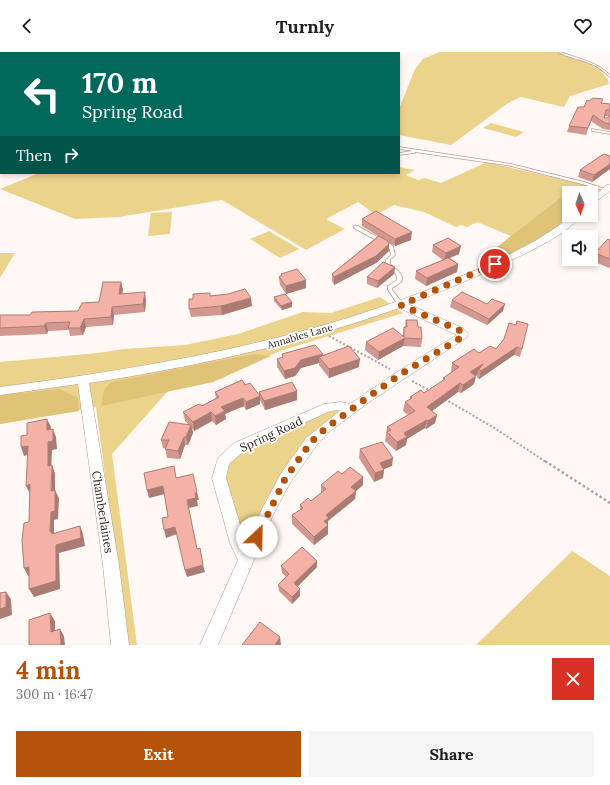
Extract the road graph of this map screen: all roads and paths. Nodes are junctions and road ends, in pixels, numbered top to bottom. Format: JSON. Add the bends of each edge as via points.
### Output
{"nodes":[{"id":1,"x":559,"y":52,"type":"edge"},
{"id":2,"x":610,"y":76,"type":"edge"},
{"id":3,"x":593,"y":130,"type":"dead end"},
{"id":4,"x":610,"y":133,"type":"edge"},
{"id":5,"x":400,"y":148,"type":"edge"},
{"id":6,"x":425,"y":152,"type":"junction"},
{"id":7,"x":400,"y":154,"type":"edge"},
{"id":8,"x":608,"y":188,"type":"edge"},
{"id":9,"x":598,"y":197,"type":"edge"},
{"id":10,"x":569,"y":222,"type":"edge"},
{"id":11,"x":356,"y":227,"type":"dead end"},
{"id":12,"x":401,"y":305,"type":"junction"},
{"id":13,"x":319,"y":331,"type":"junction"},
{"id":14,"x":401,"y":374,"type":"junction"},
{"id":15,"x":83,"y":379,"type":"junction"},
{"id":16,"x":0,"y":391,"type":"edge"},
{"id":17,"x":434,"y":393,"type":"edge"},
{"id":18,"x":440,"y":397,"type":"edge"},
{"id":19,"x":352,"y":409,"type":"junction"},
{"id":20,"x":610,"y":503,"type":"edge"},
{"id":21,"x":246,"y":560,"type":"junction"},
{"id":22,"x":120,"y":645,"type":"edge"},
{"id":23,"x":209,"y":645,"type":"edge"}],
"edges":[{"from":1,"to":2,"type":"lane","via":[[586,60]]},
{"from":3,"to":4,"type":"lane"},
{"from":5,"to":6,"type":"lane"},
{"from":6,"to":7,"type":"lane"},
{"from":6,"to":8,"type":"lane","via":[[511,165]]},
{"from":8,"to":9,"type":"street"},
{"from":10,"to":12,"type":"street","name":"Annables Lane","via":[[546,240],[518,254]]},
{"from":11,"to":12,"type":"lane","via":[[391,246],[393,255],[388,264],[400,278],[390,290]]},
{"from":12,"to":13,"type":"street","name":"Annables Lane"},
{"from":12,"to":14,"type":"street","via":[[463,334],[460,340]]},
{"from":13,"to":14,"type":"path"},
{"from":13,"to":15,"type":"street","name":"Annables Lane","via":[[204,360]]},
{"from":14,"to":17,"type":"path"},
{"from":14,"to":19,"type":"street"},
{"from":15,"to":16,"type":"street","name":"Annables Lane"},
{"from":15,"to":22,"type":"street","name":"Chamberlaines","via":[[111,565]]},
{"from":18,"to":20,"type":"path","via":[[496,429]]},
{"from":19,"to":21,"type":"street","via":[[325,429],[299,457],[271,506]]},
{"from":19,"to":21,"type":"street","name":"Spring Road","via":[[341,406],[328,407],[239,447],[223,462],[219,478],[238,543]]},
{"from":21,"to":23,"type":"street"}]}
